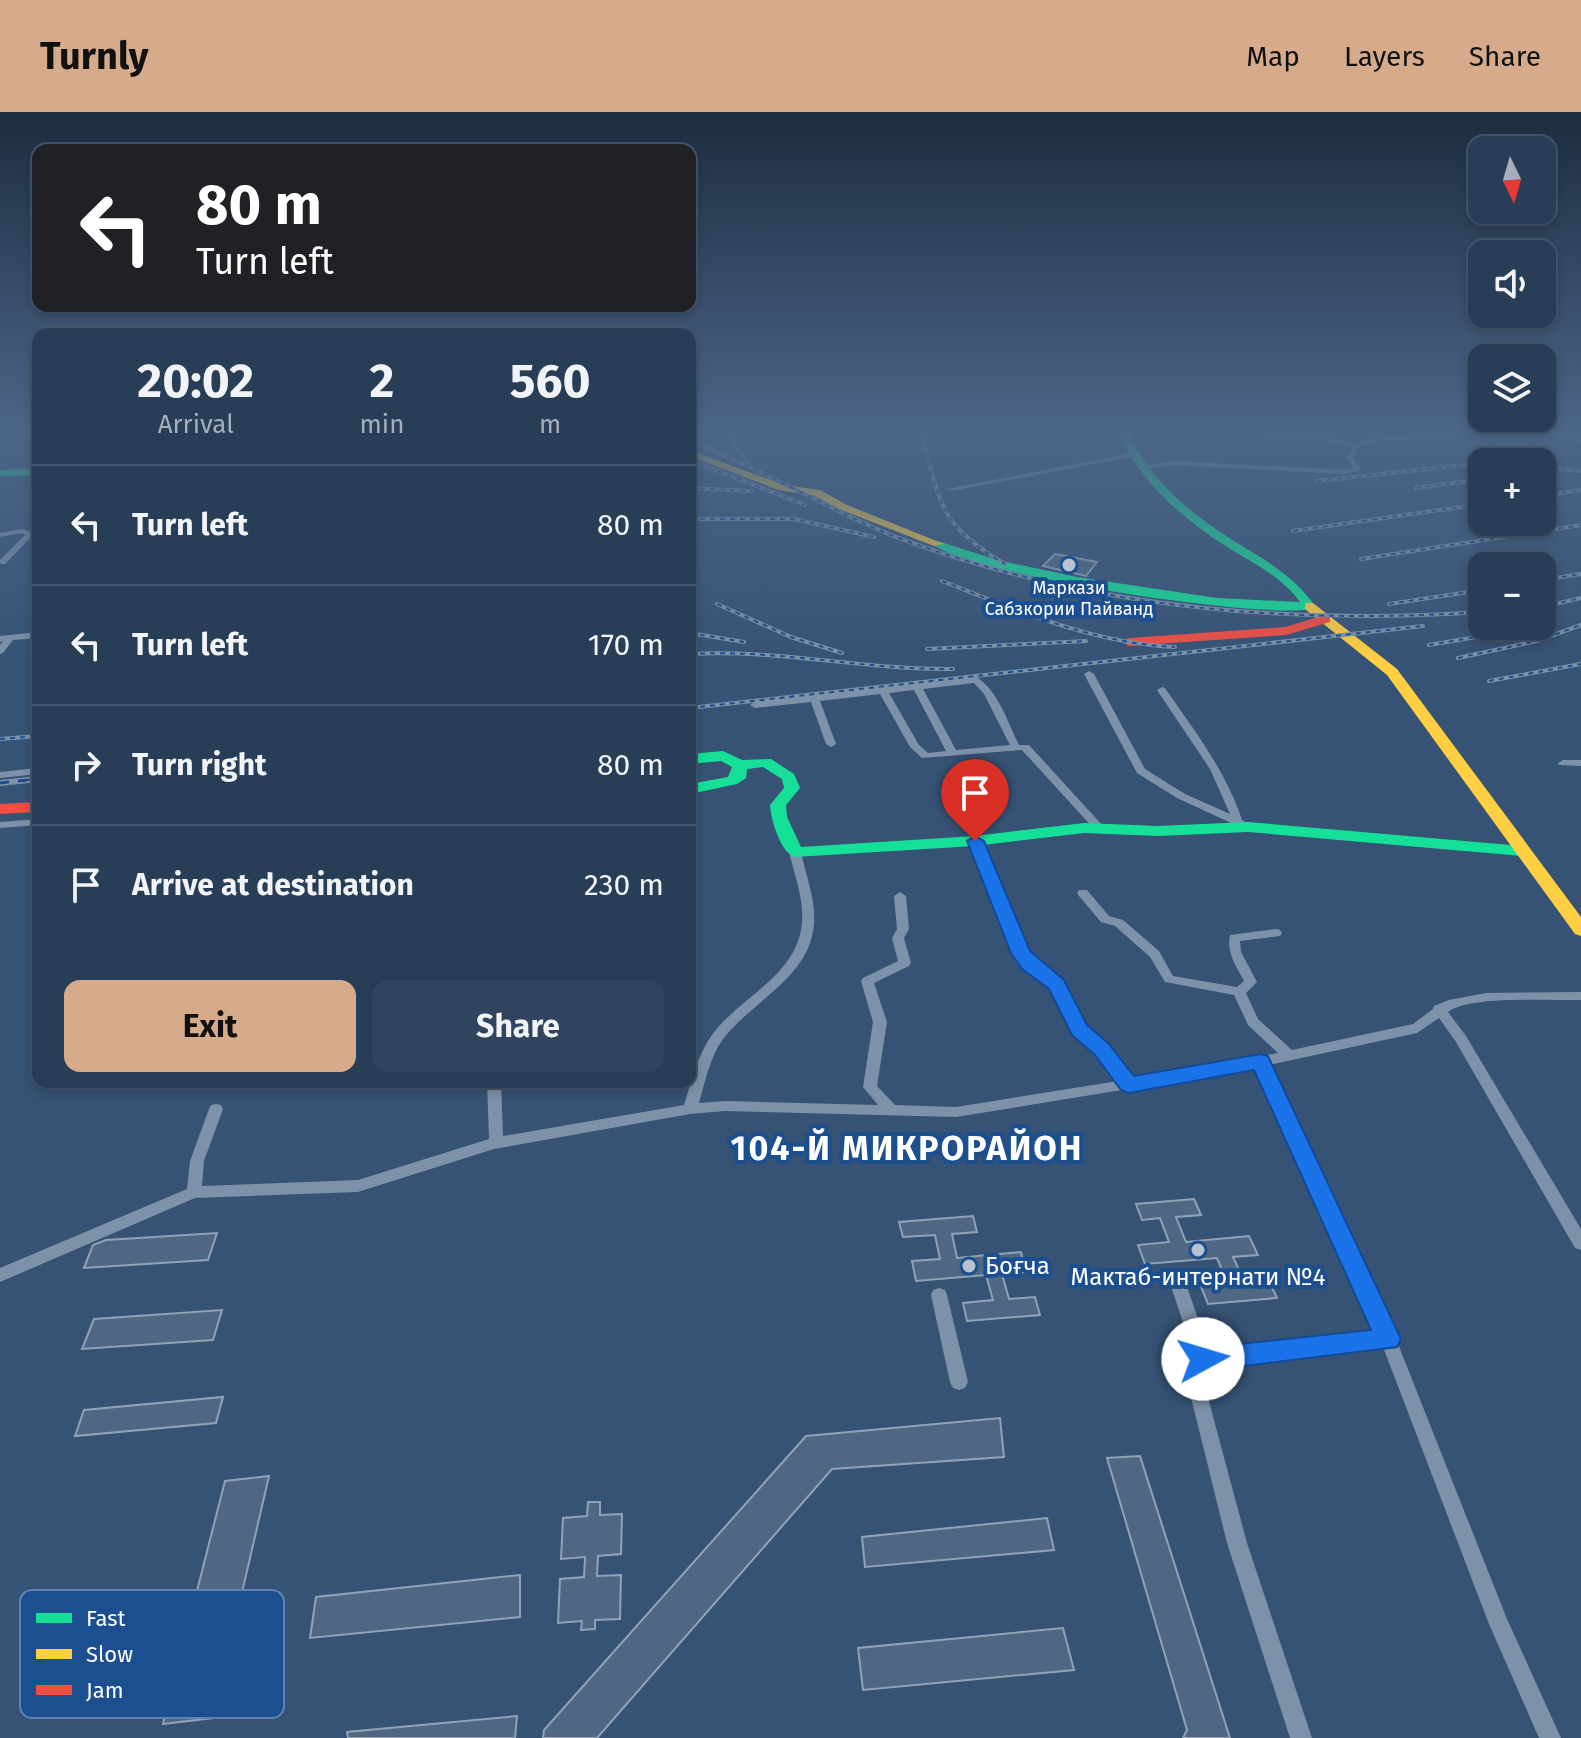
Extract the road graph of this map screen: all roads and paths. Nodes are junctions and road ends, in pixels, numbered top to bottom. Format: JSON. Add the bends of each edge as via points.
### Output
{"nodes":[{"id":1,"x":845,"y":508,"type":"edge"},
{"id":2,"x":1189,"y":508,"type":"edge"},
{"id":3,"x":0,"y":535,"type":"edge"},
{"id":4,"x":2,"y":562,"type":"dead end"},
{"id":5,"x":1309,"y":606,"type":"junction"},
{"id":6,"x":1325,"y":619,"type":"junction"},
{"id":7,"x":32,"y":636,"type":"edge"},
{"id":8,"x":5,"y":639,"type":"edge"},
{"id":9,"x":1129,"y":642,"type":"dead end"},
{"id":10,"x":0,"y":651,"type":"edge"},
{"id":11,"x":1089,"y":674,"type":"dead end"},
{"id":12,"x":917,"y":687,"type":"junction"},
{"id":13,"x":1162,"y":690,"type":"dead end"},
{"id":14,"x":883,"y":691,"type":"junction"},
{"id":15,"x":814,"y":698,"type":"junction"},
{"id":16,"x":755,"y":705,"type":"dead end"},
{"id":17,"x":831,"y":744,"type":"dead end"},
{"id":18,"x":1016,"y":748,"type":"junction"},
{"id":19,"x":953,"y":754,"type":"junction"},
{"id":20,"x":696,"y":758,"type":"edge"},
{"id":21,"x":1563,"y":763,"type":"dead end"},
{"id":22,"x":1581,"y":763,"type":"edge"},
{"id":23,"x":740,"y":765,"type":"junction"},
{"id":24,"x":32,"y":772,"type":"edge"},
{"id":25,"x":0,"y":775,"type":"edge"},
{"id":26,"x":696,"y":788,"type":"edge"},
{"id":27,"x":32,"y":807,"type":"edge"},
{"id":28,"x":0,"y":809,"type":"edge"},
{"id":29,"x":32,"y":822,"type":"edge"},
{"id":30,"x":1243,"y":824,"type":"junction"},
{"id":31,"x":0,"y":825,"type":"edge"},
{"id":32,"x":1099,"y":828,"type":"junction"},
{"id":33,"x":975,"y":841,"type":"junction"},
{"id":34,"x":1522,"y":851,"type":"junction"},
{"id":35,"x":795,"y":852,"type":"junction"},
{"id":36,"x":1083,"y":893,"type":"dead end"},
{"id":37,"x":900,"y":896,"type":"dead end"},
{"id":38,"x":1581,"y":930,"type":"edge"},
{"id":39,"x":1276,"y":933,"type":"dead end"},
{"id":40,"x":1239,"y":992,"type":"junction"},
{"id":41,"x":1581,"y":996,"type":"edge"},
{"id":42,"x":1439,"y":1009,"type":"junction"},
{"id":43,"x":1288,"y":1055,"type":"junction"},
{"id":44,"x":1261,"y":1062,"type":"junction"},
{"id":45,"x":1129,"y":1085,"type":"junction"},
{"id":46,"x":494,"y":1088,"type":"edge"},
{"id":47,"x":216,"y":1109,"type":"dead end"},
{"id":48,"x":690,"y":1109,"type":"junction"},
{"id":49,"x":891,"y":1110,"type":"junction"},
{"id":50,"x":496,"y":1143,"type":"junction"},
{"id":51,"x":194,"y":1192,"type":"junction"},
{"id":52,"x":1581,"y":1243,"type":"edge"},
{"id":53,"x":0,"y":1275,"type":"edge"},
{"id":54,"x":1176,"y":1277,"type":"dead end"},
{"id":55,"x":939,"y":1295,"type":"dead end"},
{"id":56,"x":1388,"y":1339,"type":"junction"},
{"id":57,"x":1203,"y":1359,"type":"junction"},
{"id":58,"x":959,"y":1382,"type":"dead end"},
{"id":59,"x":1301,"y":1738,"type":"edge"},
{"id":60,"x":1550,"y":1738,"type":"edge"}],
"edges":[{"from":1,"to":5,"type":"street","via":[[963,554],[1091,584],[1264,608]]},
{"from":2,"to":5,"type":"street","via":[[1217,534],[1290,581]]},
{"from":3,"to":4,"type":"street","via":[[30,534]]},
{"from":5,"to":6,"type":"street"},
{"from":6,"to":9,"type":"street","via":[[1286,631]]},
{"from":6,"to":34,"type":"street","via":[[1392,672]]},
{"from":7,"to":8,"type":"street"},
{"from":8,"to":10,"type":"street"},
{"from":11,"to":30,"type":"street","via":[[1141,771]]},
{"from":12,"to":14,"type":"street"},
{"from":12,"to":18,"type":"street","via":[[976,680]]},
{"from":12,"to":19,"type":"street"},
{"from":13,"to":30,"type":"street"},
{"from":14,"to":15,"type":"street"},
{"from":14,"to":19,"type":"street","via":[[915,747],[926,756]]},
{"from":15,"to":16,"type":"street"},
{"from":15,"to":17,"type":"street"},
{"from":18,"to":19,"type":"street"},
{"from":18,"to":32,"type":"street","via":[[1025,747]]},
{"from":20,"to":23,"type":"street","via":[[719,755]]},
{"from":21,"to":22,"type":"street"},
{"from":23,"to":26,"type":"street","via":[[738,778]]},
{"from":23,"to":35,"type":"street","via":[[770,763],[789,777],[792,788],[778,805]]},
{"from":24,"to":25,"type":"street"},
{"from":27,"to":28,"type":"street"},
{"from":29,"to":31,"type":"street"},
{"from":30,"to":32,"type":"street","via":[[1158,831]]},
{"from":30,"to":34,"type":"street"},
{"from":32,"to":33,"type":"street"},
{"from":33,"to":35,"type":"street"},
{"from":33,"to":45,"type":"street","via":[[1021,953],[1057,985],[1079,1030],[1101,1048]]},
{"from":34,"to":38,"type":"street"},
{"from":35,"to":48,"type":"street","via":[[809,906],[800,953],[717,1037]]},
{"from":36,"to":40,"type":"street","via":[[1105,919],[1119,923],[1155,954],[1169,979]]},
{"from":37,"to":49,"type":"street","via":[[903,929],[898,938],[905,963],[867,981],[880,1022],[870,1087]]},
{"from":39,"to":40,"type":"street","via":[[1234,938],[1235,952],[1251,982]]},
{"from":40,"to":43,"type":"street","via":[[1253,1022]]},
{"from":41,"to":42,"type":"street","via":[[1486,997]]},
{"from":42,"to":43,"type":"street","via":[[1417,1028]]},
{"from":42,"to":52,"type":"street"},
{"from":43,"to":44,"type":"street"},
{"from":44,"to":45,"type":"street"},
{"from":44,"to":56,"type":"street"},
{"from":45,"to":49,"type":"street","via":[[956,1112]]},
{"from":46,"to":50,"type":"street"},
{"from":47,"to":51,"type":"street","via":[[197,1161]]},
{"from":48,"to":49,"type":"street"},
{"from":48,"to":50,"type":"street"},
{"from":50,"to":51,"type":"street","via":[[358,1186]]},
{"from":51,"to":53,"type":"street"},
{"from":54,"to":57,"type":"street"},
{"from":55,"to":58,"type":"street"},
{"from":56,"to":57,"type":"street"},
{"from":56,"to":60,"type":"street","via":[[1499,1624]]},
{"from":57,"to":59,"type":"street","via":[[1190,1361],[1237,1543]]}]}
